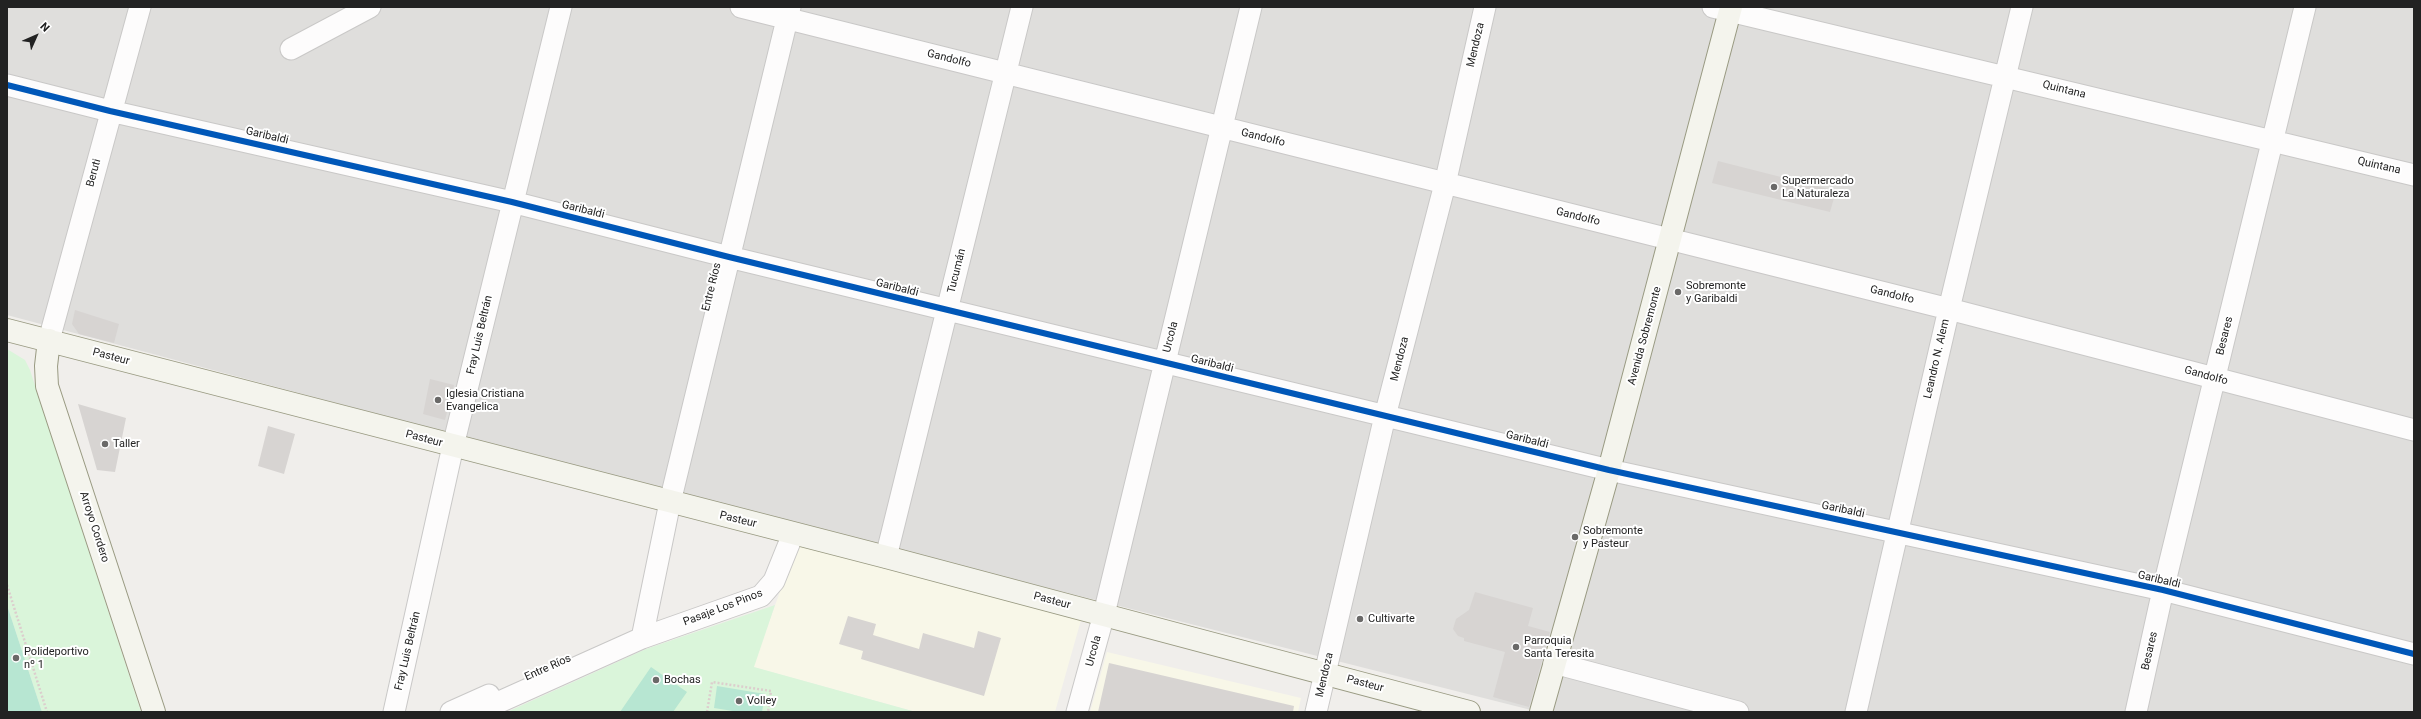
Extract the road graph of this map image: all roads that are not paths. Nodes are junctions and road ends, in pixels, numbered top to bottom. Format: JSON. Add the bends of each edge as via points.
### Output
{"nodes":[{"id":1,"x":140,"y":7,"type":"edge"},
{"id":2,"x":370,"y":7,"type":"edge"},
{"id":3,"x":561,"y":7,"type":"edge"},
{"id":4,"x":741,"y":7,"type":"edge"},
{"id":5,"x":1022,"y":7,"type":"edge"},
{"id":6,"x":1251,"y":7,"type":"edge"},
{"id":7,"x":1485,"y":7,"type":"edge"},
{"id":8,"x":2022,"y":7,"type":"edge"},
{"id":9,"x":2305,"y":7,"type":"edge"},
{"id":10,"x":1725,"y":8,"type":"edge"},
{"id":11,"x":789,"y":13,"type":"edge"},
{"id":12,"x":291,"y":49,"type":"dead end"},
{"id":13,"x":1006,"y":74,"type":"junction"},
{"id":14,"x":2005,"y":75,"type":"junction"},
{"id":15,"x":7,"y":85,"type":"edge"},
{"id":16,"x":110,"y":111,"type":"junction"},
{"id":17,"x":1222,"y":128,"type":"junction"},
{"id":18,"x":2272,"y":141,"type":"junction"},
{"id":19,"x":2414,"y":175,"type":"edge"},
{"id":20,"x":1445,"y":184,"type":"junction"},
{"id":21,"x":512,"y":202,"type":"junction"},
{"id":22,"x":1670,"y":240,"type":"junction"},
{"id":23,"x":729,"y":258,"type":"junction"},
{"id":24,"x":1949,"y":309,"type":"junction"},
{"id":25,"x":947,"y":310,"type":"junction"},
{"id":26,"x":7,"y":330,"type":"edge"},
{"id":27,"x":49,"y":340,"type":"junction"},
{"id":28,"x":1165,"y":363,"type":"junction"},
{"id":29,"x":2215,"y":378,"type":"junction"},
{"id":30,"x":1385,"y":416,"type":"junction"},
{"id":31,"x":2414,"y":430,"type":"edge"},
{"id":32,"x":454,"y":446,"type":"junction"},
{"id":33,"x":1609,"y":470,"type":"junction"},
{"id":34,"x":670,"y":502,"type":"junction"},
{"id":35,"x":1898,"y":532,"type":"junction"},
{"id":36,"x":793,"y":534,"type":"junction"},
{"id":37,"x":886,"y":557,"type":"junction"},
{"id":38,"x":2163,"y":590,"type":"junction"},
{"id":39,"x":1104,"y":614,"type":"junction"},
{"id":40,"x":644,"y":631,"type":"junction"},
{"id":41,"x":2414,"y":654,"type":"edge"},
{"id":42,"x":1554,"y":663,"type":"junction"},
{"id":43,"x":1325,"y":674,"type":"junction"},
{"id":44,"x":154,"y":712,"type":"edge"},
{"id":45,"x":394,"y":712,"type":"edge"},
{"id":46,"x":451,"y":712,"type":"edge"},
{"id":47,"x":477,"y":712,"type":"edge"},
{"id":48,"x":1077,"y":712,"type":"edge"},
{"id":49,"x":1316,"y":712,"type":"edge"},
{"id":50,"x":1469,"y":712,"type":"edge"},
{"id":51,"x":1541,"y":712,"type":"edge"},
{"id":52,"x":1738,"y":712,"type":"edge"},
{"id":53,"x":1856,"y":712,"type":"edge"},
{"id":54,"x":2136,"y":712,"type":"edge"}],
"edges":[{"from":1,"to":16,"type":"street","name":"Beruti"},
{"from":2,"to":12,"type":"street"},
{"from":3,"to":21,"type":"street","name":"Fray Luis Beltrán"},
{"from":4,"to":11,"type":"street","name":"Gandolfo"},
{"from":5,"to":13,"type":"street","name":"Tucumán"},
{"from":6,"to":17,"type":"street","name":"Urcola"},
{"from":7,"to":20,"type":"street","name":"Mendoza"},
{"from":8,"to":14,"type":"street","name":"Leandro N. Alem"},
{"from":9,"to":18,"type":"street","name":"Besares"},
{"from":10,"to":14,"type":"street","name":"Quintana"},
{"from":10,"to":22,"type":"street","name":"Avenida Sobremonte"},
{"from":11,"to":13,"type":"street","name":"Gandolfo"},
{"from":11,"to":23,"type":"street","name":"Entre Ríos"},
{"from":13,"to":17,"type":"street","name":"Gandolfo"},
{"from":13,"to":25,"type":"street","name":"Tucumán"},
{"from":14,"to":18,"type":"street","name":"Quintana"},
{"from":14,"to":24,"type":"street","name":"Leandro N. Alem"},
{"from":15,"to":16,"type":"street","name":"Garibaldi"},
{"from":16,"to":21,"type":"street","name":"Garibaldi"},
{"from":16,"to":27,"type":"street","name":"Beruti"},
{"from":17,"to":20,"type":"street","name":"Gandolfo"},
{"from":17,"to":28,"type":"street","name":"Urcola"},
{"from":18,"to":19,"type":"street","name":"Quintana"},
{"from":18,"to":29,"type":"street","name":"Besares"},
{"from":20,"to":22,"type":"street","name":"Gandolfo"},
{"from":20,"to":30,"type":"street","name":"Mendoza"},
{"from":21,"to":23,"type":"street","name":"Garibaldi"},
{"from":21,"to":32,"type":"street","name":"Fray Luis Beltrán"},
{"from":22,"to":24,"type":"street","name":"Gandolfo"},
{"from":22,"to":33,"type":"street","name":"Avenida Sobremonte"},
{"from":23,"to":25,"type":"street","name":"Garibaldi"},
{"from":23,"to":34,"type":"street","name":"Entre Ríos"},
{"from":24,"to":29,"type":"street","name":"Gandolfo"},
{"from":24,"to":35,"type":"street","name":"Leandro N. Alem"},
{"from":25,"to":28,"type":"street","name":"Garibaldi"},
{"from":25,"to":37,"type":"street","name":"Tucumán"},
{"from":26,"to":27,"type":"street","name":"Pasteur"},
{"from":27,"to":32,"type":"street","name":"Pasteur"},
{"from":27,"to":44,"type":"street","name":"Arroyo Cordero","via":[[47,386]]},
{"from":28,"to":30,"type":"street","name":"Garibaldi"},
{"from":28,"to":39,"type":"street","name":"Urcola"},
{"from":29,"to":31,"type":"street","name":"Gandolfo"},
{"from":29,"to":38,"type":"street","name":"Besares"},
{"from":30,"to":33,"type":"street","name":"Garibaldi"},
{"from":30,"to":43,"type":"street","name":"Mendoza"},
{"from":32,"to":34,"type":"street","name":"Pasteur"},
{"from":32,"to":45,"type":"street","name":"Fray Luis Beltrán"},
{"from":33,"to":35,"type":"street","name":"Garibaldi"},
{"from":33,"to":42,"type":"street","name":"Avenida Sobremonte"},
{"from":34,"to":36,"type":"street","name":"Pasteur"},
{"from":34,"to":40,"type":"street","name":"Entre Ríos"},
{"from":35,"to":38,"type":"street","name":"Garibaldi"},
{"from":35,"to":53,"type":"street","name":"Leandro N. Alem"},
{"from":36,"to":37,"type":"street","name":"Pasteur"},
{"from":36,"to":40,"type":"street","name":"Pasaje Los Pinos","via":[[774,581],[760,596]]},
{"from":37,"to":39,"type":"street","name":"Pasteur"},
{"from":38,"to":41,"type":"street","name":"Garibaldi"},
{"from":38,"to":54,"type":"street","name":"Besares"},
{"from":39,"to":43,"type":"street","name":"Pasteur"},
{"from":39,"to":48,"type":"street","name":"Urcola"},
{"from":40,"to":46,"type":"street","name":"Entre Ríos"},
{"from":40,"to":47,"type":"street","name":"Entre Ríos"},
{"from":42,"to":51,"type":"street","name":"Avenida Sobremonte"},
{"from":42,"to":52,"type":"street"},
{"from":43,"to":49,"type":"street","name":"Mendoza"},
{"from":43,"to":50,"type":"street","name":"Pasteur"}]}
